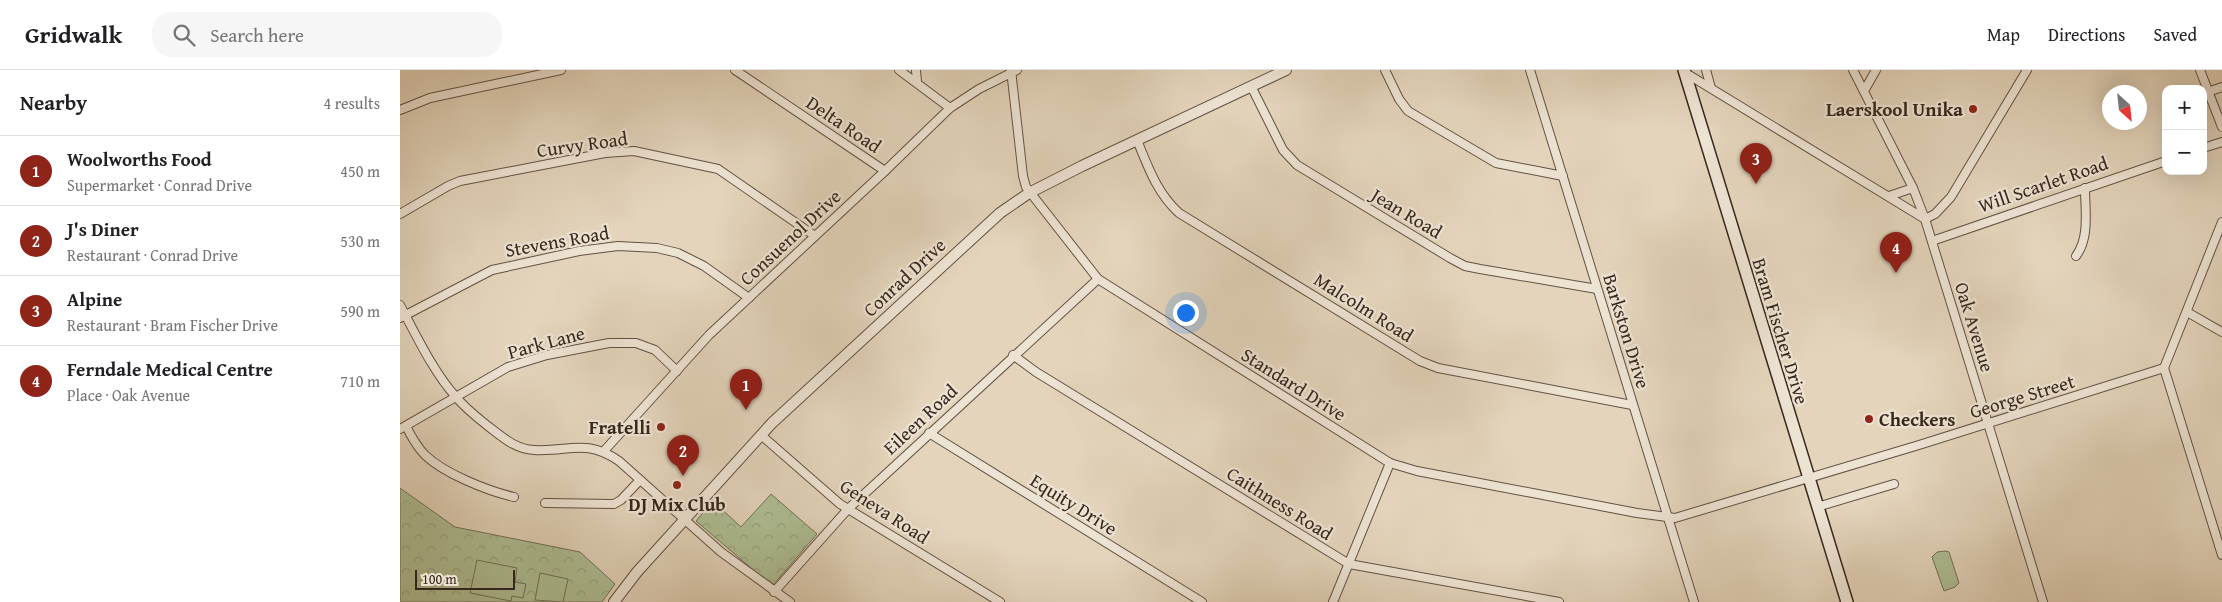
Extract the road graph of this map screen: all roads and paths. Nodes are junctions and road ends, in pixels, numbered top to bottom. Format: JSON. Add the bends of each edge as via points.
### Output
{"nodes":[{"id":1,"x":561,"y":70,"type":"edge"},
{"id":2,"x":735,"y":70,"type":"edge"},
{"id":3,"x":900,"y":70,"type":"edge"},
{"id":4,"x":916,"y":70,"type":"edge"},
{"id":5,"x":1286,"y":70,"type":"edge"},
{"id":6,"x":1385,"y":70,"type":"edge"},
{"id":7,"x":1530,"y":70,"type":"edge"},
{"id":8,"x":1706,"y":70,"type":"edge"},
{"id":9,"x":1853,"y":70,"type":"edge"},
{"id":10,"x":1876,"y":70,"type":"edge"},
{"id":11,"x":2027,"y":70,"type":"edge"},
{"id":12,"x":2200,"y":70,"type":"edge"},
{"id":13,"x":1014,"y":71,"type":"edge"},
{"id":14,"x":1683,"y":71,"type":"edge"},
{"id":15,"x":917,"y":82,"type":"junction"},
{"id":16,"x":1251,"y":86,"type":"junction"},
{"id":17,"x":2222,"y":87,"type":"edge"},
{"id":18,"x":1711,"y":88,"type":"junction"},
{"id":19,"x":1864,"y":91,"type":"junction"},
{"id":20,"x":2208,"y":92,"type":"junction"},
{"id":21,"x":950,"y":108,"type":"junction"},
{"id":22,"x":400,"y":110,"type":"edge"},
{"id":23,"x":2222,"y":127,"type":"edge"},
{"id":24,"x":1136,"y":140,"type":"junction"},
{"id":25,"x":2222,"y":142,"type":"edge"},
{"id":26,"x":2207,"y":147,"type":"edge"},
{"id":27,"x":2162,"y":162,"type":"edge"},
{"id":28,"x":885,"y":171,"type":"junction"},
{"id":29,"x":1563,"y":176,"type":"junction"},
{"id":30,"x":1913,"y":188,"type":"junction"},
{"id":31,"x":2085,"y":188,"type":"junction"},
{"id":32,"x":1029,"y":193,"type":"junction"},
{"id":33,"x":1889,"y":196,"type":"junction"},
{"id":34,"x":400,"y":214,"type":"edge"},
{"id":35,"x":1925,"y":219,"type":"junction"},
{"id":36,"x":2222,"y":222,"type":"edge"},
{"id":37,"x":815,"y":236,"type":"junction"},
{"id":38,"x":1932,"y":241,"type":"junction"},
{"id":39,"x":2076,"y":256,"type":"dead end"},
{"id":40,"x":1098,"y":279,"type":"junction"},
{"id":41,"x":1597,"y":290,"type":"junction"},
{"id":42,"x":749,"y":298,"type":"junction"},
{"id":43,"x":400,"y":306,"type":"edge"},
{"id":44,"x":2187,"y":312,"type":"junction"},
{"id":45,"x":403,"y":316,"type":"edge"},
{"id":46,"x":2222,"y":332,"type":"edge"},
{"id":47,"x":1013,"y":355,"type":"junction"},
{"id":48,"x":2164,"y":368,"type":"junction"},
{"id":49,"x":677,"y":371,"type":"junction"},
{"id":50,"x":456,"y":397,"type":"junction"},
{"id":51,"x":1632,"y":405,"type":"junction"},
{"id":52,"x":1988,"y":424,"type":"junction"},
{"id":53,"x":403,"y":427,"type":"edge"},
{"id":54,"x":928,"y":434,"type":"junction"},
{"id":55,"x":761,"y":435,"type":"junction"},
{"id":56,"x":604,"y":451,"type":"junction"},
{"id":57,"x":1390,"y":463,"type":"junction"},
{"id":58,"x":1808,"y":479,"type":"junction"},
{"id":59,"x":640,"y":480,"type":"junction"},
{"id":60,"x":1894,"y":484,"type":"dead end"},
{"id":61,"x":514,"y":497,"type":"dead end"},
{"id":62,"x":546,"y":503,"type":"dead end"},
{"id":63,"x":1717,"y":507,"type":"joint"},
{"id":64,"x":1818,"y":507,"type":"junction"},
{"id":65,"x":848,"y":509,"type":"junction"},
{"id":66,"x":1667,"y":518,"type":"junction"},
{"id":67,"x":684,"y":520,"type":"junction"},
{"id":68,"x":2222,"y":554,"type":"edge"},
{"id":69,"x":1349,"y":564,"type":"junction"},
{"id":70,"x":774,"y":592,"type":"junction"},
{"id":71,"x":614,"y":602,"type":"edge"},
{"id":72,"x":790,"y":602,"type":"edge"},
{"id":73,"x":1000,"y":602,"type":"edge"},
{"id":74,"x":1202,"y":602,"type":"edge"},
{"id":75,"x":1333,"y":602,"type":"edge"},
{"id":76,"x":1559,"y":602,"type":"edge"},
{"id":77,"x":1693,"y":602,"type":"edge"},
{"id":78,"x":1847,"y":602,"type":"edge"},
{"id":79,"x":2042,"y":602,"type":"edge"}],
"edges":[{"from":1,"to":22,"type":"street","via":[[430,98]]},
{"from":2,"to":28,"type":"street","name":"Delta Road"},
{"from":3,"to":15,"type":"street"},
{"from":4,"to":15,"type":"street"},
{"from":5,"to":16,"type":"street","name":"Conrad Drive"},
{"from":6,"to":29,"type":"street","via":[[1398,99],[1408,111],[1488,159]]},
{"from":7,"to":29,"type":"street","name":"Barkston Drive"},
{"from":8,"to":18,"type":"street"},
{"from":9,"to":19,"type":"street","name":"Oak Avenue"},
{"from":10,"to":19,"type":"street"},
{"from":11,"to":35,"type":"street","via":[[1951,197],[1935,214]]},
{"from":12,"to":20,"type":"street"},
{"from":13,"to":21,"type":"street","name":"Consuenol Drive"},
{"from":13,"to":32,"type":"street","name":"Standard Drive","via":[[1023,176]]},
{"from":14,"to":18,"type":"street"},
{"from":14,"to":58,"type":"main road","name":"Bram Fischer Drive"},
{"from":15,"to":21,"type":"street"},
{"from":16,"to":24,"type":"street","name":"Conrad Drive"},
{"from":16,"to":41,"type":"street","name":"Jean Road","via":[[1283,150],[1298,165],[1450,258],[1465,266]]},
{"from":17,"to":20,"type":"street"},
{"from":18,"to":33,"type":"street"},
{"from":19,"to":30,"type":"street","name":"Oak Avenue"},
{"from":20,"to":23,"type":"street"},
{"from":21,"to":28,"type":"street","name":"Consuenol Drive"},
{"from":24,"to":32,"type":"street","name":"Conrad Drive"},
{"from":24,"to":51,"type":"street","name":"Malcolm Road","via":[[1158,188],[1179,213],[1420,361],[1438,368]]},
{"from":25,"to":26,"type":"street"},
{"from":27,"to":31,"type":"street","name":"Will Scarlet Road"},
{"from":28,"to":37,"type":"street","name":"Consuenol Drive"},
{"from":29,"to":41,"type":"street","name":"Barkston Drive"},
{"from":30,"to":33,"type":"street"},
{"from":30,"to":35,"type":"street","name":"Oak Avenue"},
{"from":31,"to":38,"type":"street","name":"Will Scarlet Road"},
{"from":31,"to":39,"type":"street","via":[[2085,235]]},
{"from":32,"to":40,"type":"street","name":"Standard Drive"},
{"from":32,"to":55,"type":"street","name":"Conrad Drive","via":[[995,217]]},
{"from":33,"to":35,"type":"street"},
{"from":34,"to":37,"type":"street","name":"Curvy Road","via":[[460,181],[605,153],[634,151],[718,169]]},
{"from":35,"to":38,"type":"street","name":"Oak Avenue"},
{"from":36,"to":44,"type":"street"},
{"from":37,"to":42,"type":"street","name":"Consuenol Drive"},
{"from":38,"to":52,"type":"street","name":"Oak Avenue"},
{"from":40,"to":47,"type":"street","name":"Eileen Road"},
{"from":40,"to":57,"type":"street","name":"Standard Drive"},
{"from":41,"to":51,"type":"street","name":"Barkston Drive"},
{"from":42,"to":45,"type":"street","name":"Stevens Road","via":[[704,266],[678,253],[657,248],[618,246],[492,270]]},
{"from":42,"to":49,"type":"street","name":"Consuenol Drive"},
{"from":43,"to":45,"type":"street"},
{"from":44,"to":46,"type":"street"},
{"from":44,"to":48,"type":"street"},
{"from":45,"to":50,"type":"street"},
{"from":47,"to":54,"type":"street","name":"Eileen Road"},
{"from":47,"to":69,"type":"street","name":"Caithness Road"},
{"from":48,"to":52,"type":"street","name":"George Street"},
{"from":48,"to":68,"type":"street"},
{"from":49,"to":50,"type":"street","name":"Park Lane","via":[[644,345],[625,341],[527,360]]},
{"from":49,"to":56,"type":"street","name":"Consuenol Drive"},
{"from":50,"to":53,"type":"street","name":"Park Lane"},
{"from":50,"to":56,"type":"street","via":[[486,425],[516,446],[534,450],[582,448]]},
{"from":51,"to":66,"type":"street","name":"Barkston Drive"},
{"from":52,"to":58,"type":"street","name":"George Street"},
{"from":52,"to":79,"type":"street","name":"Oak Avenue"},
{"from":53,"to":61,"type":"street","via":[[419,449],[432,460],[489,491]]},
{"from":54,"to":65,"type":"street","name":"Eileen Road"},
{"from":54,"to":74,"type":"street","name":"Equity Drive"},
{"from":55,"to":65,"type":"street","name":"Geneva Road"},
{"from":55,"to":67,"type":"street","name":"Conrad Drive"},
{"from":56,"to":59,"type":"street"},
{"from":57,"to":66,"type":"street","name":"Standard Drive","via":[[1417,471]]},
{"from":57,"to":69,"type":"street"},
{"from":58,"to":63,"type":"street","name":"George Street"},
{"from":58,"to":64,"type":"main road","name":"Bram Fischer Drive"},
{"from":59,"to":62,"type":"street","via":[[614,504]]},
{"from":59,"to":67,"type":"street"},
{"from":60,"to":64,"type":"street"},
{"from":63,"to":66,"type":"street","name":"Standard Drive","via":[[1684,517]]},
{"from":64,"to":78,"type":"main road","name":"Bram Fischer Drive"},
{"from":65,"to":70,"type":"street","name":"Eileen Road"},
{"from":65,"to":73,"type":"street","name":"Geneva Road"},
{"from":66,"to":77,"type":"street","name":"Barkston Drive"},
{"from":67,"to":70,"type":"street","via":[[739,568]]},
{"from":67,"to":71,"type":"street","name":"Conrad Drive"},
{"from":69,"to":75,"type":"street"},
{"from":69,"to":76,"type":"street","name":"Caithness Road"},
{"from":70,"to":72,"type":"street"}]}
